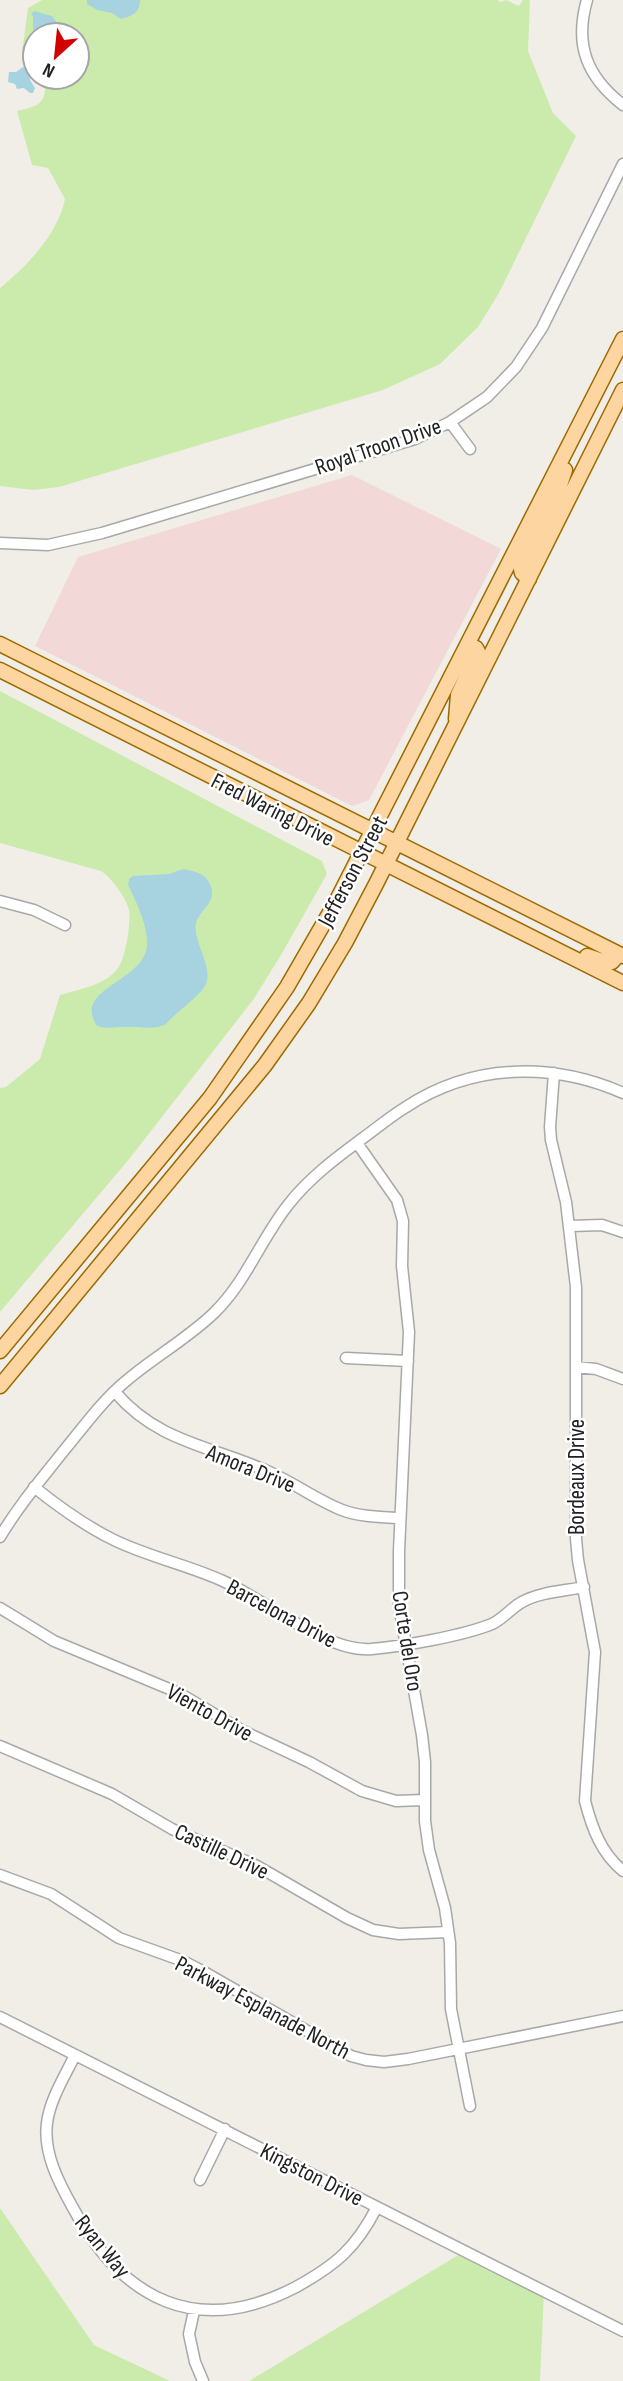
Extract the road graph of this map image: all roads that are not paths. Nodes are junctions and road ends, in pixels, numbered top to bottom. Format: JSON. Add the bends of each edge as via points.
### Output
{"nodes":[{"id":1,"x":587,"y":0,"type":"edge"},
{"id":2,"x":623,"y":105,"type":"edge"},
{"id":3,"x":623,"y":164,"type":"edge"},
{"id":4,"x":623,"y":339,"type":"edge"},
{"id":5,"x":623,"y":390,"type":"edge"},
{"id":6,"x":450,"y":422,"type":"junction"},
{"id":7,"x":579,"y":425,"type":"junction"},
{"id":8,"x":470,"y":449,"type":"dead end"},
{"id":9,"x":0,"y":543,"type":"edge"},
{"id":10,"x":529,"y":579,"type":"junction"},
{"id":11,"x":0,"y":644,"type":"edge"},
{"id":12,"x":468,"y":645,"type":"junction"},
{"id":13,"x":0,"y":670,"type":"edge"},
{"id":14,"x":455,"y":727,"type":"junction"},
{"id":15,"x":373,"y":830,"type":"junction"},
{"id":16,"x":397,"y":842,"type":"junction"},
{"id":17,"x":361,"y":853,"type":"junction"},
{"id":18,"x":386,"y":865,"type":"junction"},
{"id":19,"x":0,"y":901,"type":"edge"},
{"id":20,"x":65,"y":925,"type":"dead end"},
{"id":21,"x":536,"y":940,"type":"junction"},
{"id":22,"x":621,"y":955,"type":"edge"},
{"id":23,"x":623,"y":983,"type":"edge"},
{"id":24,"x":554,"y":1073,"type":"junction"},
{"id":25,"x":623,"y":1093,"type":"edge"},
{"id":26,"x":356,"y":1143,"type":"junction"},
{"id":27,"x":570,"y":1226,"type":"junction"},
{"id":28,"x":623,"y":1233,"type":"edge"},
{"id":29,"x":0,"y":1351,"type":"edge"},
{"id":30,"x":346,"y":1358,"type":"dead end"},
{"id":31,"x":408,"y":1361,"type":"junction"},
{"id":32,"x":576,"y":1367,"type":"junction"},
{"id":33,"x":623,"y":1379,"type":"edge"},
{"id":34,"x":0,"y":1386,"type":"edge"},
{"id":35,"x":115,"y":1392,"type":"junction"},
{"id":36,"x":34,"y":1487,"type":"junction"},
{"id":37,"x":401,"y":1518,"type":"junction"},
{"id":38,"x":0,"y":1537,"type":"edge"},
{"id":39,"x":584,"y":1587,"type":"junction"},
{"id":40,"x":0,"y":1608,"type":"edge"},
{"id":41,"x":406,"y":1644,"type":"junction"},
{"id":42,"x":0,"y":1746,"type":"edge"},
{"id":43,"x":424,"y":1800,"type":"junction"},
{"id":44,"x":623,"y":1871,"type":"edge"},
{"id":45,"x":0,"y":1875,"type":"edge"},
{"id":46,"x":448,"y":1932,"type":"junction"},
{"id":47,"x":623,"y":2016,"type":"edge"},
{"id":48,"x":0,"y":2017,"type":"edge"},
{"id":49,"x":459,"y":2049,"type":"junction"},
{"id":50,"x":75,"y":2054,"type":"junction"},
{"id":51,"x":470,"y":2106,"type":"dead end"},
{"id":52,"x":225,"y":2129,"type":"junction"},
{"id":53,"x":200,"y":2180,"type":"dead end"},
{"id":54,"x":377,"y":2207,"type":"junction"},
{"id":55,"x":194,"y":2311,"type":"junction"},
{"id":56,"x":623,"y":2331,"type":"edge"},
{"id":57,"x":203,"y":2381,"type":"edge"}],
"edges":[{"from":1,"to":2,"type":"street","via":[[581,23],[583,52],[594,76]]},
{"from":3,"to":6,"type":"street","name":"Royal Troon Drive","via":[[542,328],[516,367],[487,397]]},
{"from":4,"to":7,"type":"main road","name":"Jefferson Street"},
{"from":5,"to":10,"type":"main road","name":"Jefferson Street"},
{"from":6,"to":8,"type":"street"},
{"from":6,"to":9,"type":"street","name":"Royal Troon Drive","via":[[415,439],[102,533],[48,545]]},
{"from":7,"to":10,"type":"main road","via":[[556,496],[522,565],[521,571]]},
{"from":7,"to":12,"type":"main road","name":"Jefferson Street"},
{"from":10,"to":14,"type":"main road","name":"Jefferson Street"},
{"from":11,"to":15,"type":"main road","name":"Fred Waring Drive"},
{"from":12,"to":14,"type":"main road","via":[[478,652],[458,695]]},
{"from":12,"to":15,"type":"main road","name":"Jefferson Street"},
{"from":13,"to":17,"type":"main road","name":"Fred Waring Drive"},
{"from":14,"to":16,"type":"main road","name":"Jefferson Street"},
{"from":15,"to":16,"type":"main road","name":"Fred Waring Drive"},
{"from":15,"to":17,"type":"main road","name":"Jefferson Street"},
{"from":16,"to":18,"type":"main road","name":"Jefferson Street"},
{"from":16,"to":22,"type":"main road","name":"Fred Waring Drive"},
{"from":17,"to":18,"type":"main road","name":"Fred Waring Drive"},
{"from":17,"to":29,"type":"main road","name":"Jefferson Street","via":[[293,976],[232,1068]]},
{"from":18,"to":21,"type":"main road","name":"Fred Waring Drive"},
{"from":18,"to":34,"type":"main road","name":"Jefferson Street","via":[[309,1003],[265,1065]]},
{"from":19,"to":20,"type":"street"},
{"from":21,"to":22,"type":"main road","via":[[602,962]]},
{"from":21,"to":23,"type":"main road","name":"Fred Waring Drive"},
{"from":24,"to":25,"type":"street"},
{"from":24,"to":26,"type":"street","via":[[495,1074],[434,1091]]},
{"from":24,"to":27,"type":"street","name":"Bordeaux Drive","via":[[551,1140]]},
{"from":26,"to":31,"type":"street","name":"Corte del Oro","via":[[397,1200],[403,1221]]},
{"from":26,"to":35,"type":"street","via":[[304,1185],[216,1311]]},
{"from":27,"to":28,"type":"street","via":[[602,1226]]},
{"from":27,"to":32,"type":"street","name":"Bordeaux Drive"},
{"from":30,"to":31,"type":"street"},
{"from":31,"to":37,"type":"street","name":"Corte del Oro"},
{"from":32,"to":33,"type":"street"},
{"from":32,"to":39,"type":"street","name":"Bordeaux Drive","via":[[576,1539]]},
{"from":35,"to":36,"type":"street"},
{"from":35,"to":37,"type":"street","name":"Amora Drive","via":[[149,1424],[176,1438],[260,1468],[343,1511]]},
{"from":36,"to":38,"type":"street"},
{"from":36,"to":41,"type":"street","name":"Barcelona Drive","via":[[115,1541],[224,1581],[324,1638],[369,1649]]},
{"from":37,"to":41,"type":"street","name":"Corte del Oro","via":[[399,1606]]},
{"from":39,"to":41,"type":"street","name":"Barcelona Drive","via":[[543,1594],[494,1623]]},
{"from":39,"to":44,"type":"street","name":"Bordeaux Drive","via":[[595,1675],[585,1801],[600,1844]]},
{"from":40,"to":43,"type":"street","name":"Viento Drive","via":[[54,1641],[179,1693],[362,1791],[396,1801]]},
{"from":41,"to":43,"type":"street","name":"Corte del Oro","via":[[422,1735]]},
{"from":42,"to":46,"type":"street","name":"Castille Drive","via":[[112,1794],[373,1930]]},
{"from":43,"to":46,"type":"street","name":"Corte del Oro","via":[[429,1850]]},
{"from":45,"to":49,"type":"street","name":"Parkway Esplanade North","via":[[51,1895],[118,1938],[204,1972],[351,2056],[384,2062]]},
{"from":46,"to":49,"type":"street","name":"Corte del Oro","via":[[450,1999]]},
{"from":47,"to":49,"type":"street","name":"Parkway Esplanade North"},
{"from":48,"to":50,"type":"street","name":"Kingston Drive"},
{"from":49,"to":51,"type":"street","name":"Corte del Oro"},
{"from":50,"to":52,"type":"street","name":"Kingston Drive"},
{"from":50,"to":55,"type":"street","name":"Ryan Way","via":[[47,2122],[59,2183],[93,2240],[124,2276],[159,2299]]},
{"from":52,"to":53,"type":"street"},
{"from":52,"to":54,"type":"street","name":"Kingston Drive"},
{"from":54,"to":55,"type":"street","name":"Ryan Way","via":[[351,2249],[324,2272],[268,2301],[240,2309]]},
{"from":54,"to":56,"type":"street","name":"Kingston Drive"},
{"from":55,"to":57,"type":"street","via":[[189,2334]]}]}
